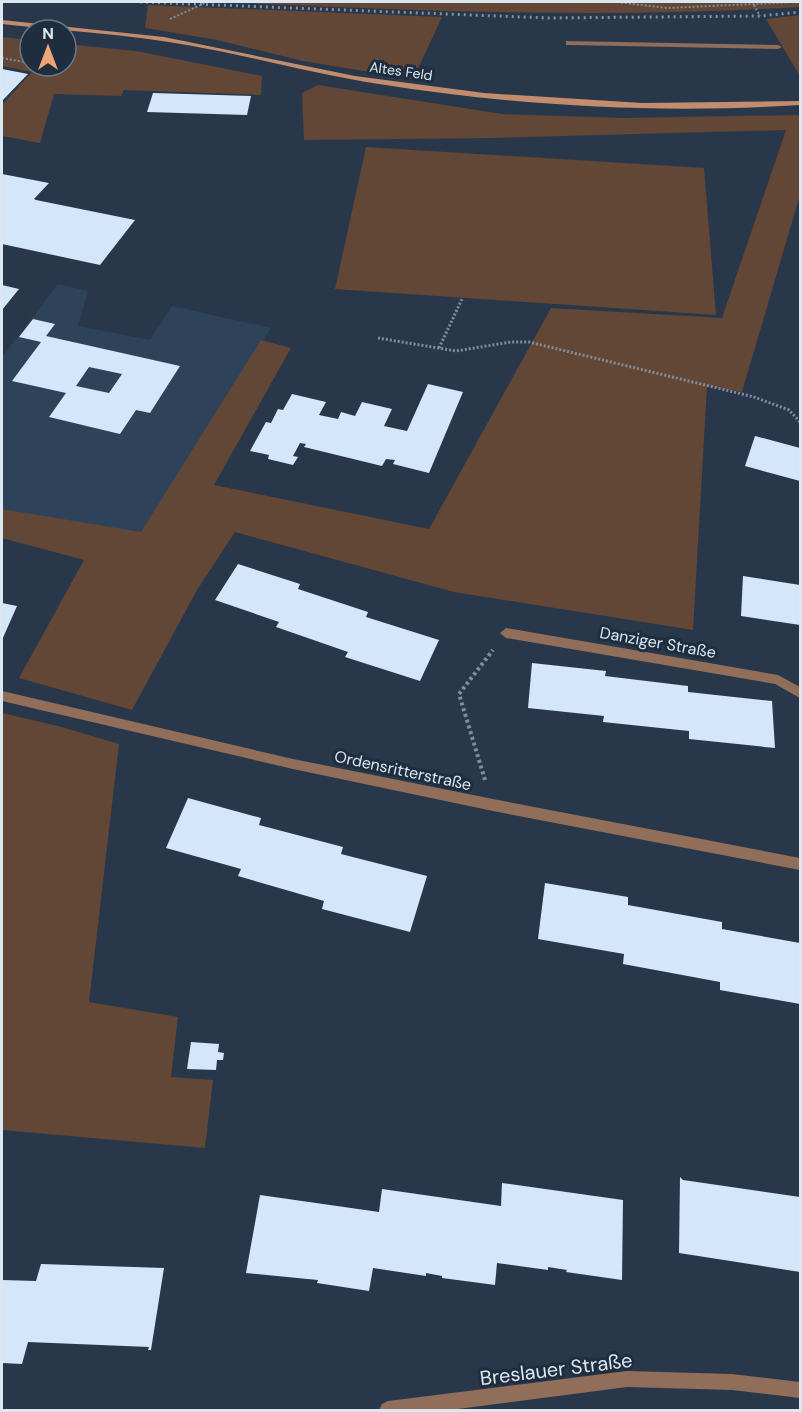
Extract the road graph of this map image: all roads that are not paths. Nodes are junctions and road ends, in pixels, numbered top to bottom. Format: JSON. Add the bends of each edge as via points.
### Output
{"nodes":[{"id":1,"x":2,"y":22,"type":"edge"},
{"id":2,"x":569,"y":43,"type":"dead end"},
{"id":3,"x":778,"y":47,"type":"dead end"},
{"id":4,"x":801,"y":104,"type":"edge"},
{"id":5,"x":506,"y":633,"type":"road end"},
{"id":6,"x":801,"y":693,"type":"edge"},
{"id":7,"x":2,"y":696,"type":"edge"},
{"id":8,"x":801,"y":864,"type":"edge"},
{"id":9,"x":801,"y":1390,"type":"edge"},
{"id":10,"x":388,"y":1410,"type":"edge"}],
"edges":[{"from":1,"to":4,"type":"main road","name":"Altes Feld","via":[[148,37],[453,92],[554,102]]},
{"from":2,"to":3,"type":"street"},
{"from":5,"to":6,"type":"street","name":"Danziger Straße","via":[[778,680]]},
{"from":7,"to":8,"type":"street","name":"Ordensritterstraße","via":[[293,764]]},
{"from":9,"to":10,"type":"street","name":"Breslauer Straße","via":[[732,1382],[627,1379]]}]}
